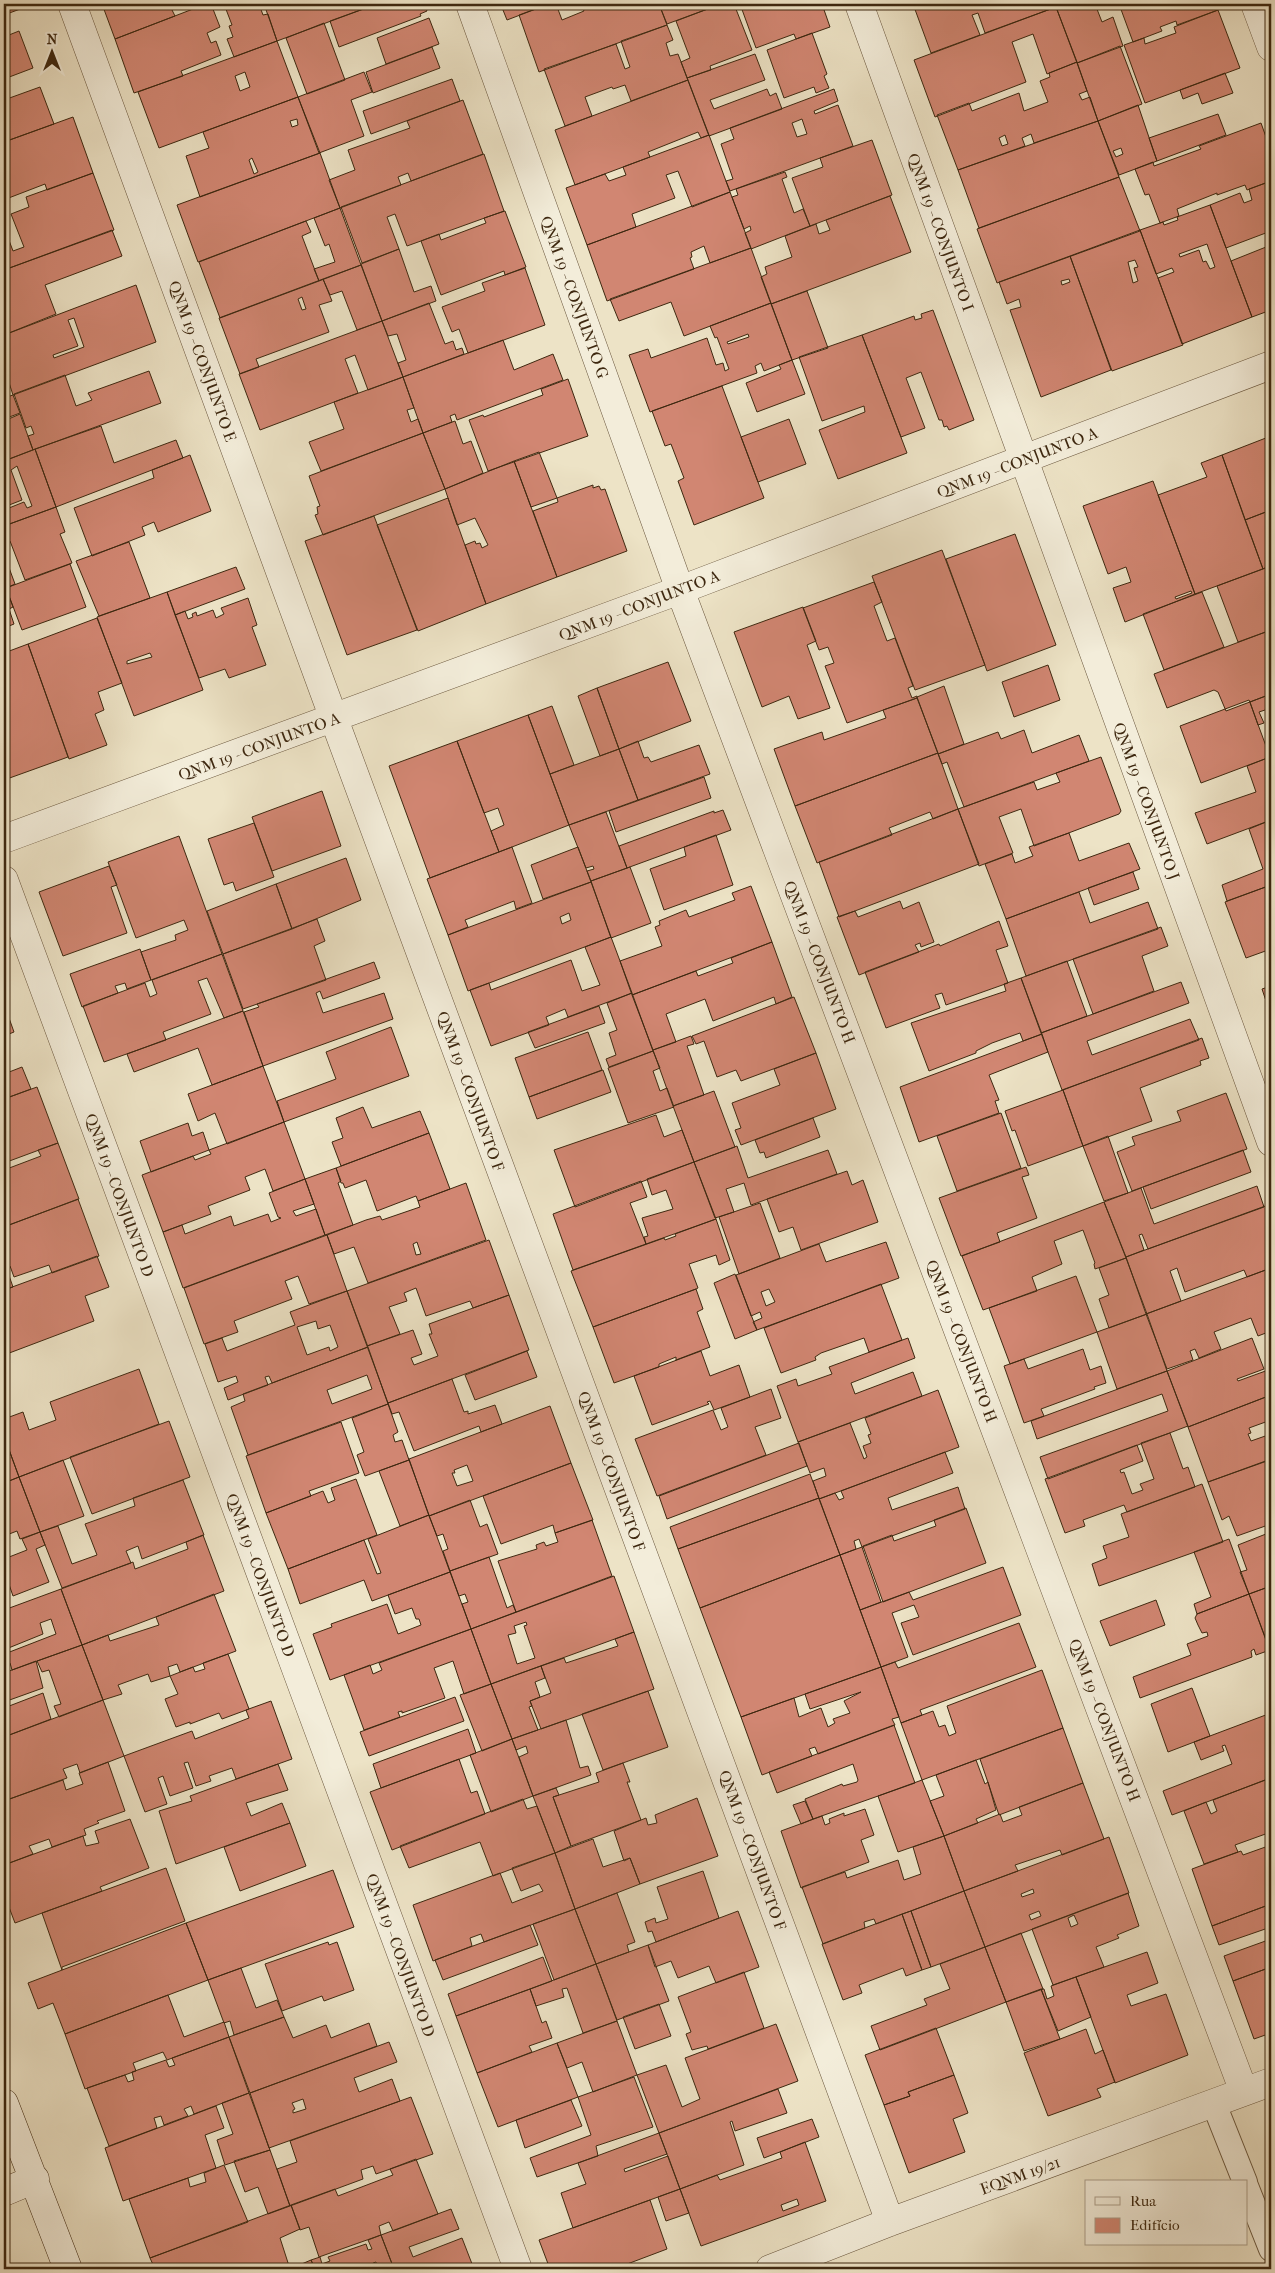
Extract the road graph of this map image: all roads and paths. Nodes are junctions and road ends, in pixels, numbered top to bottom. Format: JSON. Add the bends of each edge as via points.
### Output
{"nodes":[{"id":1,"x":72,"y":4,"type":"edge"},
{"id":2,"x":470,"y":4,"type":"edge"},
{"id":3,"x":859,"y":4,"type":"edge"},
{"id":4,"x":1255,"y":4,"type":"edge"},
{"id":5,"x":1271,"y":48,"type":"edge"},
{"id":6,"x":1271,"y":365,"type":"edge"},
{"id":7,"x":1024,"y":459,"type":"junction"},
{"id":8,"x":680,"y":590,"type":"junction"},
{"id":9,"x":334,"y":719,"type":"junction"},
{"id":10,"x":4,"y":839,"type":"edge"},
{"id":11,"x":4,"y":880,"type":"edge"},
{"id":12,"x":1271,"y":1142,"type":"edge"},
{"id":13,"x":1271,"y":2082,"type":"edge"},
{"id":14,"x":1244,"y":2092,"type":"junction"},
{"id":15,"x":1214,"y":2104,"type":"junction"},
{"id":16,"x":5,"y":2109,"type":"edge"},
{"id":17,"x":34,"y":2179,"type":"junction"},
{"id":18,"x":1244,"y":2180,"type":"edge"},
{"id":19,"x":1248,"y":2191,"type":"edge"},
{"id":20,"x":4,"y":2192,"type":"edge"},
{"id":21,"x":890,"y":2222,"type":"junction"},
{"id":22,"x":1271,"y":2250,"type":"edge"},
{"id":23,"x":68,"y":2269,"type":"edge"},
{"id":24,"x":518,"y":2269,"type":"edge"},
{"id":25,"x":770,"y":2269,"type":"edge"}],
"edges":[{"from":1,"to":9,"type":"street","name":"QNM 19 - CONJUNTO E"},
{"from":2,"to":8,"type":"street","name":"QNM 19 - CONJUNTO G"},
{"from":3,"to":7,"type":"street","name":"QNM 19 - CONJUNTO I"},
{"from":4,"to":5,"type":"street"},
{"from":6,"to":7,"type":"street","name":"QNM 19 - CONJUNTO A"},
{"from":7,"to":8,"type":"street","name":"QNM 19 - CONJUNTO A"},
{"from":7,"to":12,"type":"street","name":"QNM 19 - CONJUNTO J"},
{"from":8,"to":9,"type":"street","name":"QNM 19 - CONJUNTO A"},
{"from":8,"to":14,"type":"street","name":"QNM 19 - CONJUNTO H"},
{"from":9,"to":10,"type":"street","name":"QNM 19 - CONJUNTO A"},
{"from":9,"to":21,"type":"street","name":"QNM 19 - CONJUNTO F"},
{"from":11,"to":24,"type":"street","name":"QNM 19 - CONJUNTO D"},
{"from":13,"to":14,"type":"street","name":"EQNM 19/21"},
{"from":14,"to":15,"type":"street","name":"EQNM 19/21"},
{"from":15,"to":18,"type":"street"},
{"from":15,"to":21,"type":"street","name":"EQNM 19/21"},
{"from":16,"to":17,"type":"street"},
{"from":17,"to":20,"type":"street"},
{"from":17,"to":23,"type":"street"},
{"from":19,"to":22,"type":"street"},
{"from":21,"to":25,"type":"street","name":"EQNM 19/21"}]}
